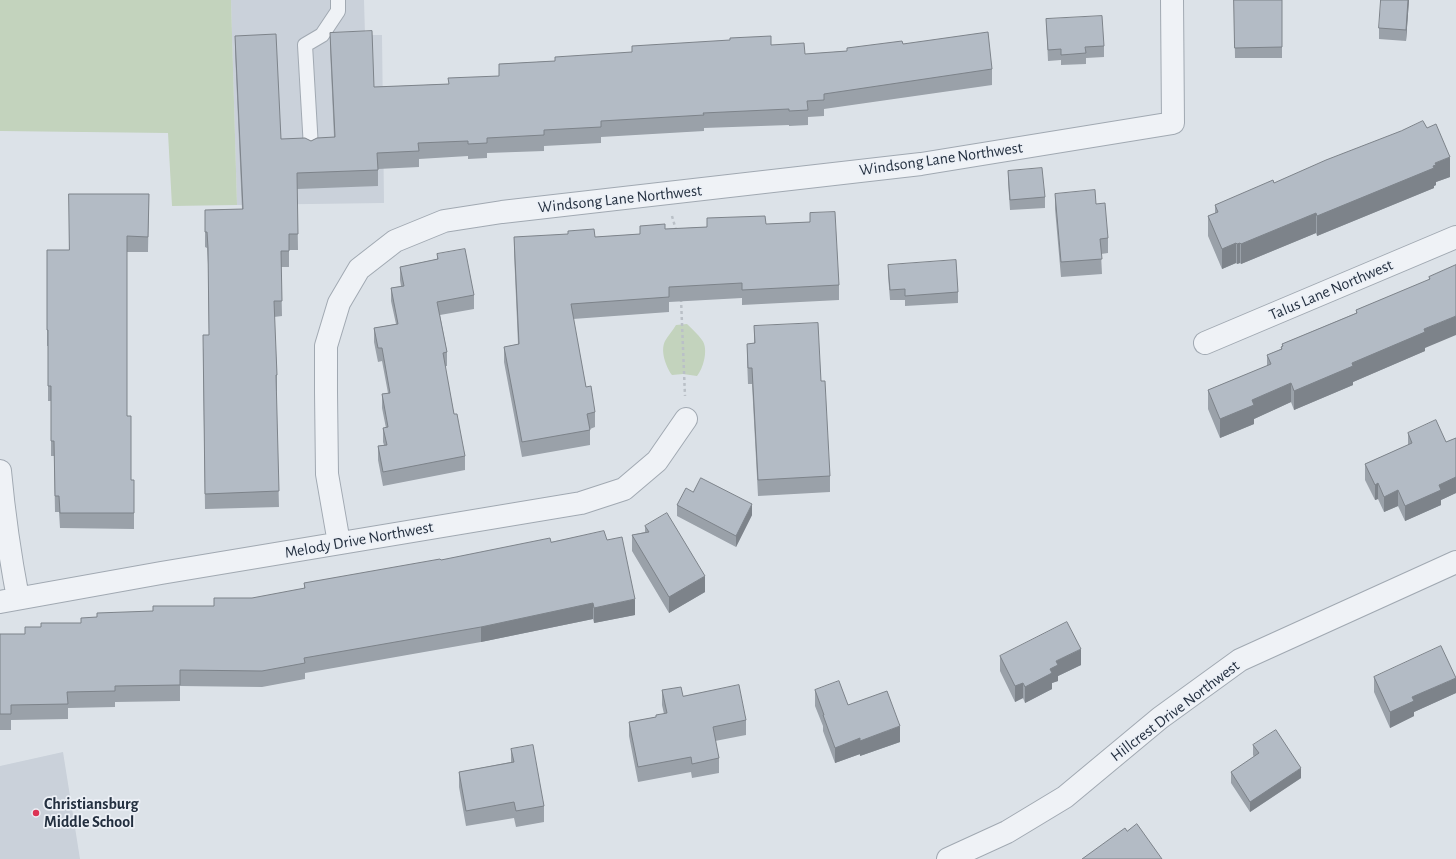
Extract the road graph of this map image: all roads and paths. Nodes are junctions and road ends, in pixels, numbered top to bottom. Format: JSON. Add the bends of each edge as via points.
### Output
{"nodes":[{"id":1,"x":338,"y":0,"type":"edge"},
{"id":2,"x":1172,"y":0,"type":"edge"},
{"id":3,"x":311,"y":148,"type":"edge"},
{"id":4,"x":669,"y":194,"type":"junction"},
{"id":5,"x":676,"y":232,"type":"edge"},
{"id":6,"x":1456,"y":237,"type":"edge"},
{"id":7,"x":680,"y":292,"type":"edge"},
{"id":8,"x":1205,"y":343,"type":"dead end"},
{"id":9,"x":686,"y":418,"type":"joint"},
{"id":10,"x":0,"y":471,"type":"edge"},
{"id":11,"x":340,"y":543,"type":"junction"},
{"id":12,"x":1456,"y":562,"type":"edge"},
{"id":13,"x":9,"y":600,"type":"edge"},
{"id":14,"x":948,"y":859,"type":"edge"}],
"edges":[{"from":1,"to":3,"type":"lane","via":[[338,11],[322,36],[305,45]]},
{"from":2,"to":4,"type":"street","name":"Windsong Lane Northwest","via":[[1173,122],[922,164]]},
{"from":4,"to":5,"type":"path"},
{"from":4,"to":11,"type":"street","name":"Windsong Lane Northwest","via":[[502,212],[444,221],[395,241],[359,269],[339,302],[326,346],[327,474]]},
{"from":6,"to":8,"type":"street","name":"Talus Lane Northwest"},
{"from":7,"to":9,"type":"path"},
{"from":9,"to":11,"type":"street","name":"Melody Drive Northwest","via":[[657,461],[624,490],[581,503]]},
{"from":10,"to":13,"type":"street","via":[[9,548]]},
{"from":11,"to":13,"type":"street","name":"Melody Drive Northwest"},
{"from":12,"to":14,"type":"street","name":"Hillcrest Drive Northwest","via":[[1240,660],[1160,718],[1065,797],[1007,832]]}]}
